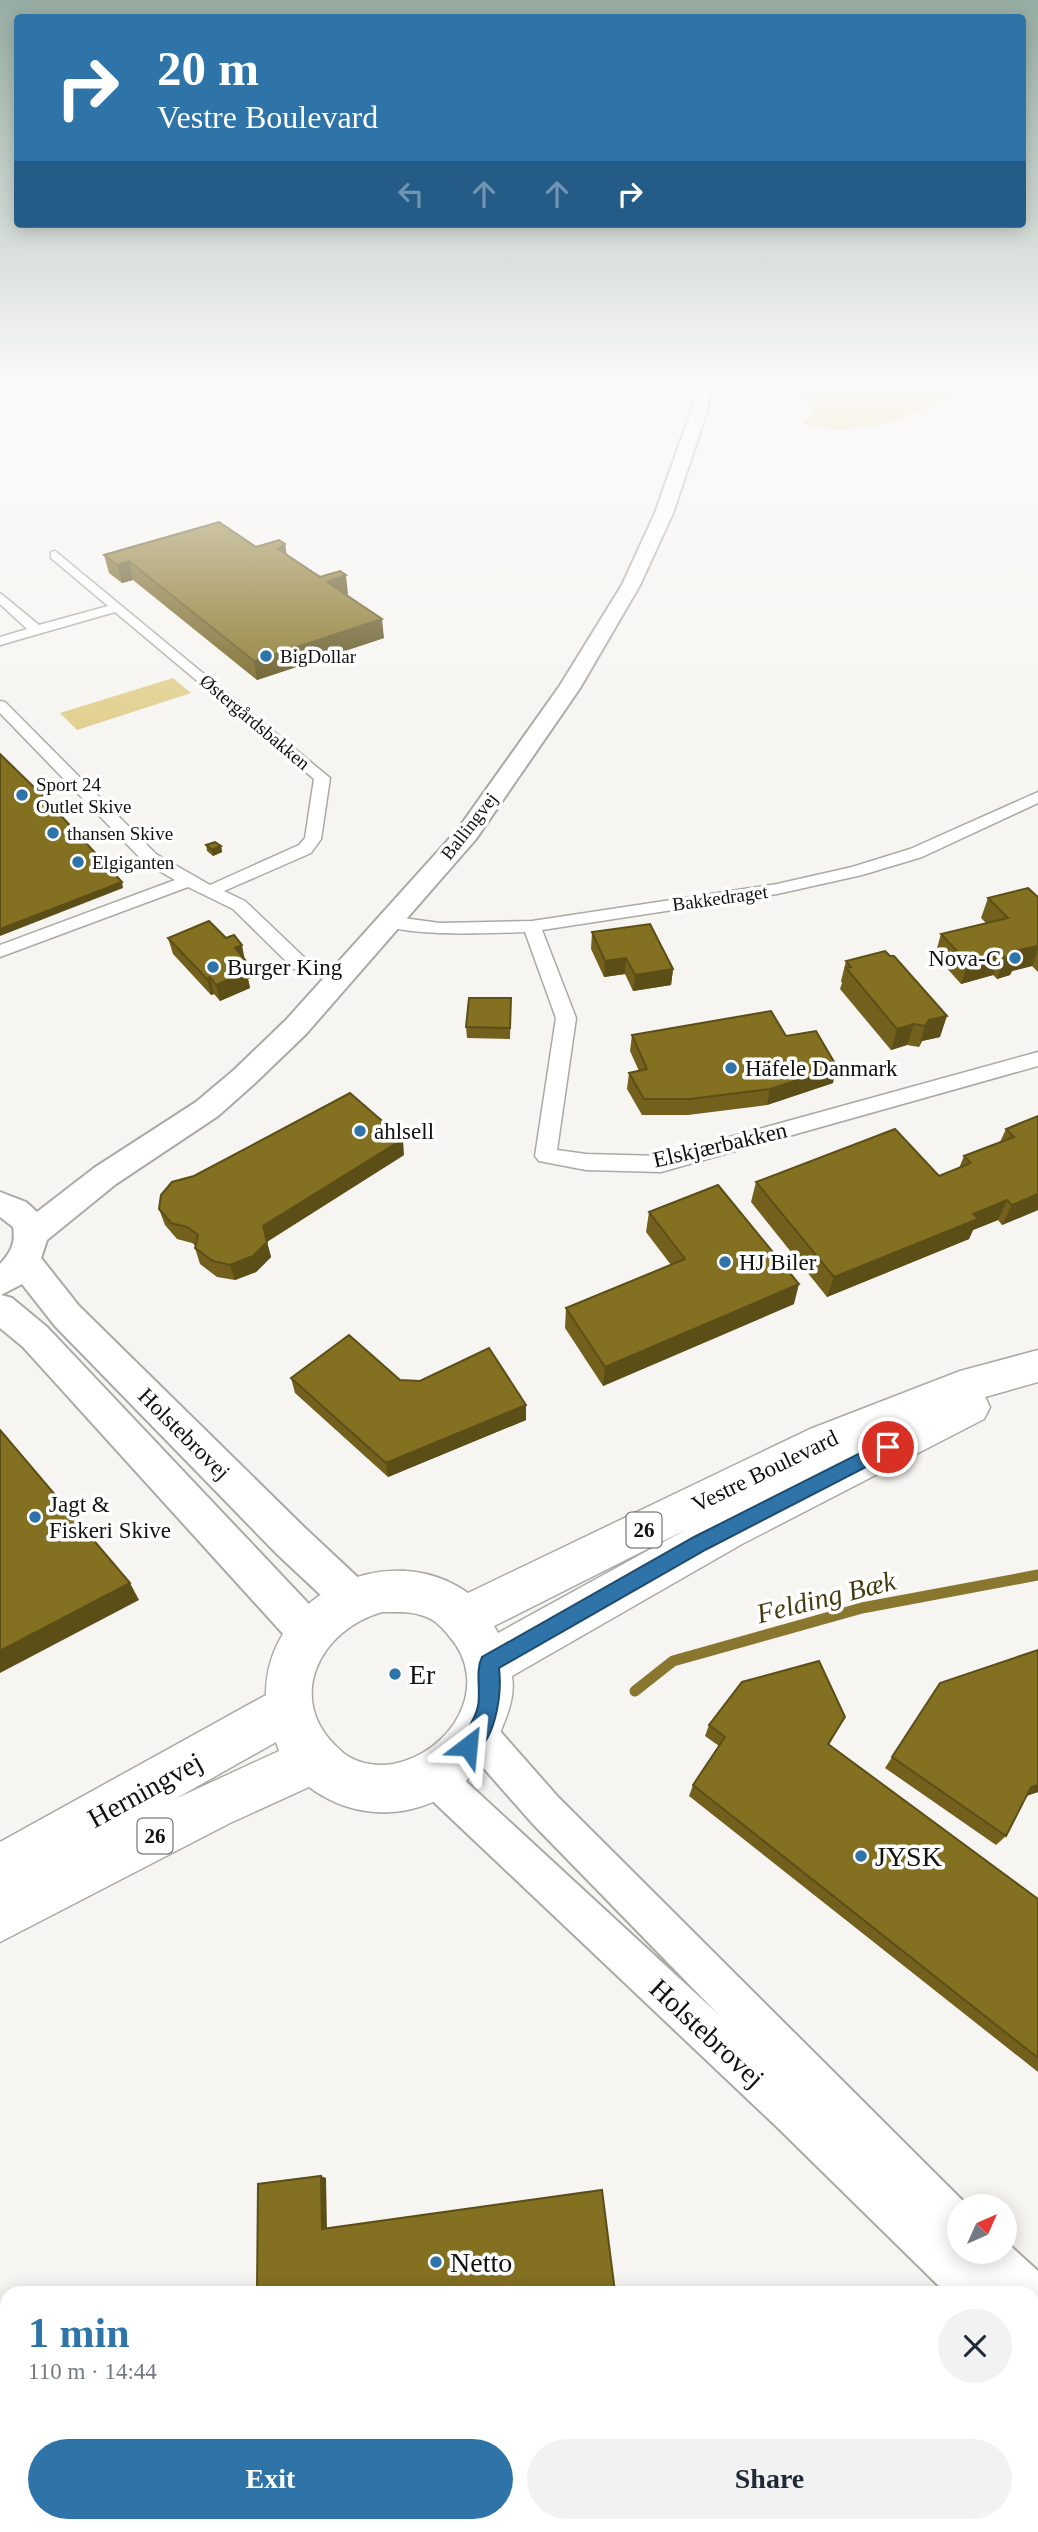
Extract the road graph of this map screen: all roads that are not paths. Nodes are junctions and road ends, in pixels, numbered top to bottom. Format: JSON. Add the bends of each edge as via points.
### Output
{"nodes":[{"id":1,"x":668,"y":500,"type":"edge"},
{"id":2,"x":55,"y":555,"type":"dead end"},
{"id":3,"x":0,"y":597,"type":"edge"},
{"id":4,"x":117,"y":607,"type":"junction"},
{"id":5,"x":36,"y":630,"type":"junction"},
{"id":6,"x":0,"y":640,"type":"edge"},
{"id":7,"x":0,"y":705,"type":"edge"},
{"id":8,"x":1038,"y":797,"type":"edge"},
{"id":9,"x":190,"y":881,"type":"junction"},
{"id":10,"x":212,"y":891,"type":"junction"},
{"id":11,"x":388,"y":921,"type":"junction"},
{"id":12,"x":532,"y":926,"type":"junction"},
{"id":13,"x":0,"y":951,"type":"edge"},
{"id":14,"x":338,"y":977,"type":"junction"},
{"id":15,"x":1038,"y":1059,"type":"edge"},
{"id":16,"x":105,"y":1176,"type":"junction"},
{"id":17,"x":5,"y":1206,"type":"edge"},
{"id":18,"x":18,"y":1259,"type":"edge"},
{"id":19,"x":0,"y":1308,"type":"edge"},
{"id":20,"x":1038,"y":1367,"type":"edge"},
{"id":21,"x":353,"y":1599,"type":"junction"},
{"id":22,"x":464,"y":1618,"type":"junction"},
{"id":23,"x":309,"y":1633,"type":"junction"},
{"id":24,"x":489,"y":1664,"type":"junction"},
{"id":25,"x":288,"y":1709,"type":"junction"},
{"id":26,"x":478,"y":1734,"type":"junction"},
{"id":27,"x":312,"y":1761,"type":"junction"},
{"id":28,"x":434,"y":1777,"type":"junction"},
{"id":29,"x":0,"y":1870,"type":"edge"},
{"id":30,"x":0,"y":1916,"type":"edge"},
{"id":31,"x":947,"y":2217,"type":"edge"},
{"id":32,"x":997,"y":2264,"type":"edge"},
{"id":33,"x":971,"y":2286,"type":"edge"},
{"id":34,"x":1021,"y":2286,"type":"edge"}],
"edges":[{"from":1,"to":11,"type":"main road","name":"Ballingvej","via":[[631,585],[569,688],[467,834]]},
{"from":2,"to":4,"type":"street","name":"Østergårdsbakken"},
{"from":3,"to":5,"type":"street"},
{"from":4,"to":5,"type":"street"},
{"from":4,"to":10,"type":"street","name":"Østergårdsbakken","via":[[322,778],[313,839],[305,849]]},
{"from":5,"to":6,"type":"street"},
{"from":7,"to":9,"type":"street","via":[[150,858]]},
{"from":8,"to":12,"type":"street","name":"Bakkedraget","via":[[916,853],[856,871],[777,889]]},
{"from":9,"to":10,"type":"street"},
{"from":9,"to":13,"type":"street"},
{"from":10,"to":14,"type":"street","via":[[239,905],[300,965]]},
{"from":11,"to":12,"type":"street","name":"Bakkedraget","via":[[440,928]]},
{"from":11,"to":14,"type":"main road","name":"Ballingvej"},
{"from":12,"to":15,"type":"street","name":"Elskjærbakken","via":[[566,1018],[546,1156],[661,1164]]},
{"from":14,"to":16,"type":"main road","name":"Ballingvej","via":[[296,1027],[207,1109]]},
{"from":16,"to":17,"type":"main road","name":"Ballingvej"},
{"from":16,"to":18,"type":"main road","name":"Ballingvej"},
{"from":17,"to":18,"type":"main road","name":"Holstebrovej","via":[[21,1214],[28,1224]]},
{"from":18,"to":21,"type":"main road","name":"Holstebrovej","via":[[67,1316]]},
{"from":19,"to":23,"type":"main road","name":"Holstebrovej","via":[[35,1337]]},
{"from":20,"to":22,"type":"main road","name":"Vestre Boulevard","number":"26","via":[[960,1388],[824,1441]]},
{"from":20,"to":24,"type":"main road","name":"Vestre Boulevard","number":"26","via":[[978,1404],[701,1543]]},
{"from":21,"to":22,"type":"main road","via":[[382,1591],[412,1591],[441,1601]]},
{"from":21,"to":23,"type":"main road","via":[[329,1613]]},
{"from":22,"to":24,"type":"main road","via":[[480,1639]]},
{"from":23,"to":25,"type":"main road","via":[[288,1682]]},
{"from":24,"to":26,"type":"main road","via":[[488,1711]]},
{"from":25,"to":27,"type":"main road","via":[[296,1737]]},
{"from":25,"to":29,"type":"main road","name":"Herningvej","number":"26"},
{"from":26,"to":28,"type":"main road","via":[[459,1758]]},
{"from":26,"to":31,"type":"street","name":"Holstebrovej","via":[[545,1810]]},
{"from":27,"to":28,"type":"main road","via":[[338,1780],[369,1790],[402,1788]]},
{"from":27,"to":30,"type":"main road","name":"Herningvej","number":"26","via":[[213,1806]]},
{"from":28,"to":33,"type":"street","name":"Holstebrovej"},
{"from":32,"to":34,"type":"street"}]}
